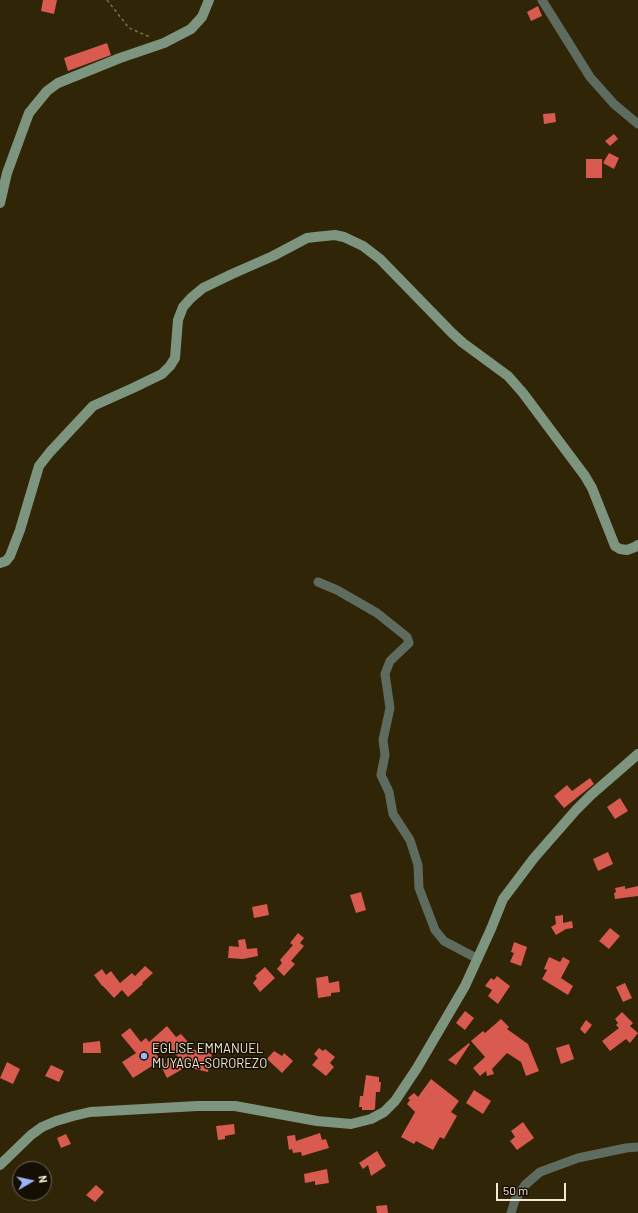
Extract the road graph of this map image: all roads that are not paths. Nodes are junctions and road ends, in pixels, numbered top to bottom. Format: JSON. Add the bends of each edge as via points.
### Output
{"nodes":[{"id":1,"x":209,"y":0,"type":"edge"},
{"id":2,"x":542,"y":0,"type":"edge"},
{"id":3,"x":638,"y":124,"type":"edge"},
{"id":4,"x":0,"y":203,"type":"edge"},
{"id":5,"x":638,"y":545,"type":"edge"},
{"id":6,"x":0,"y":563,"type":"edge"},
{"id":7,"x":318,"y":582,"type":"dead end"},
{"id":8,"x":638,"y":754,"type":"edge"},
{"id":9,"x":478,"y":959,"type":"junction"},
{"id":10,"x":638,"y":1147,"type":"edge"},
{"id":11,"x":0,"y":1165,"type":"edge"},
{"id":12,"x":511,"y":1213,"type":"edge"}],
"edges":[{"from":1,"to":4,"type":"street","via":[[202,17],[191,28],[164,43],[84,72],[58,83],[47,91],[29,114],[7,174]]},
{"from":2,"to":3,"type":"street","via":[[590,77],[614,104]]},
{"from":5,"to":6,"type":"street","via":[[627,550],[615,546],[585,476],[524,393],[508,376],[452,333],[380,259],[363,246],[335,235],[307,238],[203,288],[190,298],[178,320],[175,358],[170,366],[162,374],[93,406],[39,466],[31,498],[10,556]]},
{"from":7,"to":9,"type":"street","via":[[377,613],[407,637],[409,643],[390,661],[385,674],[390,708],[383,740],[385,755],[381,775],[389,792],[392,814],[410,840],[418,865],[418,888],[435,930],[444,942]]},
{"from":8,"to":9,"type":"street","via":[[591,795],[534,858],[503,899]]},
{"from":9,"to":11,"type":"street","via":[[465,986],[395,1101],[384,1112],[370,1119],[351,1124],[317,1121],[235,1106],[90,1112],[42,1127]]},
{"from":10,"to":12,"type":"street","via":[[578,1158],[540,1172],[525,1185],[515,1200]]}]}
